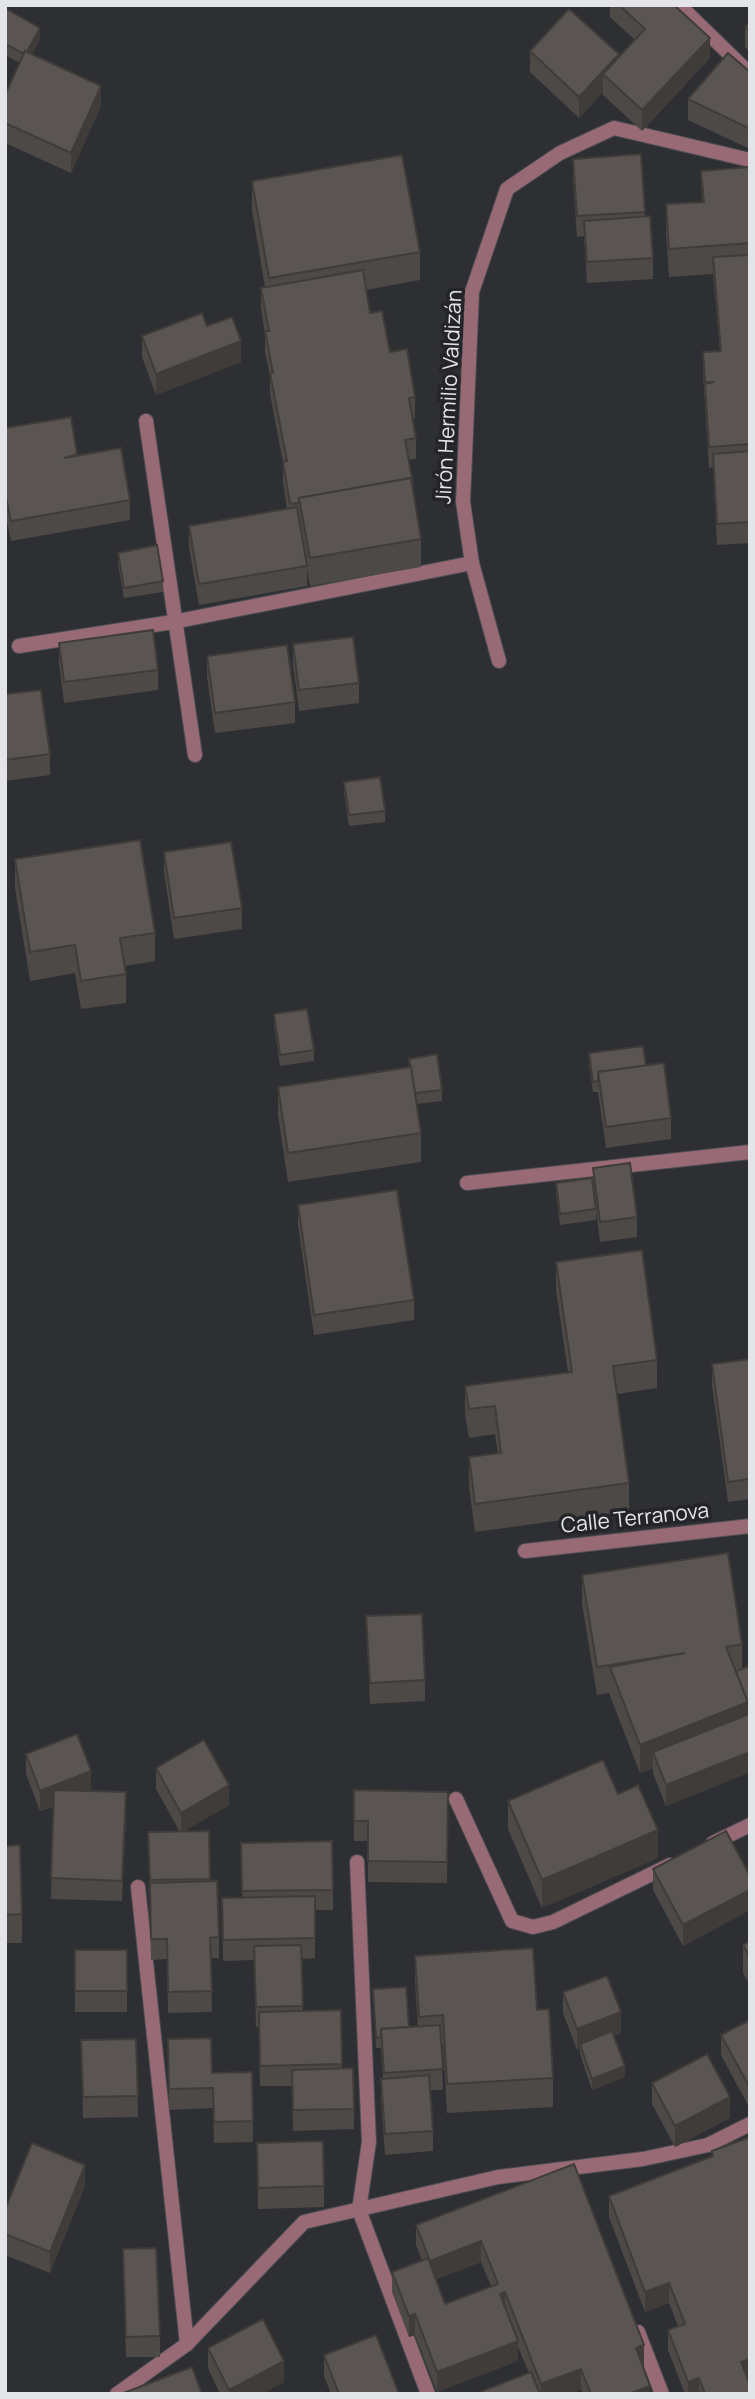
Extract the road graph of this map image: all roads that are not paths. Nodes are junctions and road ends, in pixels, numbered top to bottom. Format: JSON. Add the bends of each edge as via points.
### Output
{"nodes":[{"id":1,"x":679,"y":5,"type":"edge"},
{"id":2,"x":750,"y":74,"type":"edge"},
{"id":3,"x":750,"y":160,"type":"edge"},
{"id":4,"x":146,"y":421,"type":"dead end"},
{"id":5,"x":472,"y":563,"type":"junction"},
{"id":6,"x":173,"y":622,"type":"junction"},
{"id":7,"x":19,"y":646,"type":"dead end"},
{"id":8,"x":499,"y":661,"type":"dead end"},
{"id":9,"x":195,"y":755,"type":"dead end"},
{"id":10,"x":750,"y":1152,"type":"edge"},
{"id":11,"x":467,"y":1183,"type":"dead end"},
{"id":12,"x":750,"y":1526,"type":"edge"},
{"id":13,"x":525,"y":1551,"type":"dead end"},
{"id":14,"x":456,"y":1799,"type":"dead end"},
{"id":15,"x":750,"y":1825,"type":"edge"},
{"id":16,"x":357,"y":1862,"type":"dead end"},
{"id":17,"x":138,"y":1887,"type":"dead end"},
{"id":18,"x":750,"y":2124,"type":"edge"},
{"id":19,"x":359,"y":2210,"type":"junction"},
{"id":20,"x":632,"y":2318,"type":"edge"},
{"id":21,"x":187,"y":2344,"type":"junction"},
{"id":22,"x":117,"y":2394,"type":"edge"},
{"id":23,"x":428,"y":2394,"type":"edge"},
{"id":24,"x":662,"y":2394,"type":"edge"}],
"edges":[{"from":1,"to":2,"type":"street"},
{"from":3,"to":5,"type":"street","name":"Jirón Hermilio Valdizán","via":[[614,128],[560,153],[508,190],[472,292],[463,502]]},
{"from":4,"to":6,"type":"street"},
{"from":5,"to":6,"type":"street"},
{"from":5,"to":8,"type":"street","name":"Jirón Hermilio Valdizán"},
{"from":6,"to":7,"type":"street"},
{"from":6,"to":9,"type":"street"},
{"from":10,"to":11,"type":"street"},
{"from":12,"to":13,"type":"street","name":"Calle Terranova"},
{"from":14,"to":15,"type":"street","via":[[512,1921],[533,1927],[553,1922]]},
{"from":16,"to":19,"type":"street","via":[[369,2142]]},
{"from":17,"to":21,"type":"street"},
{"from":18,"to":19,"type":"street","via":[[708,2145],[573,2172],[428,2191]]},
{"from":19,"to":21,"type":"street","via":[[304,2222]]},
{"from":19,"to":23,"type":"street"},
{"from":20,"to":24,"type":"street"},
{"from":21,"to":22,"type":"street"}]}
